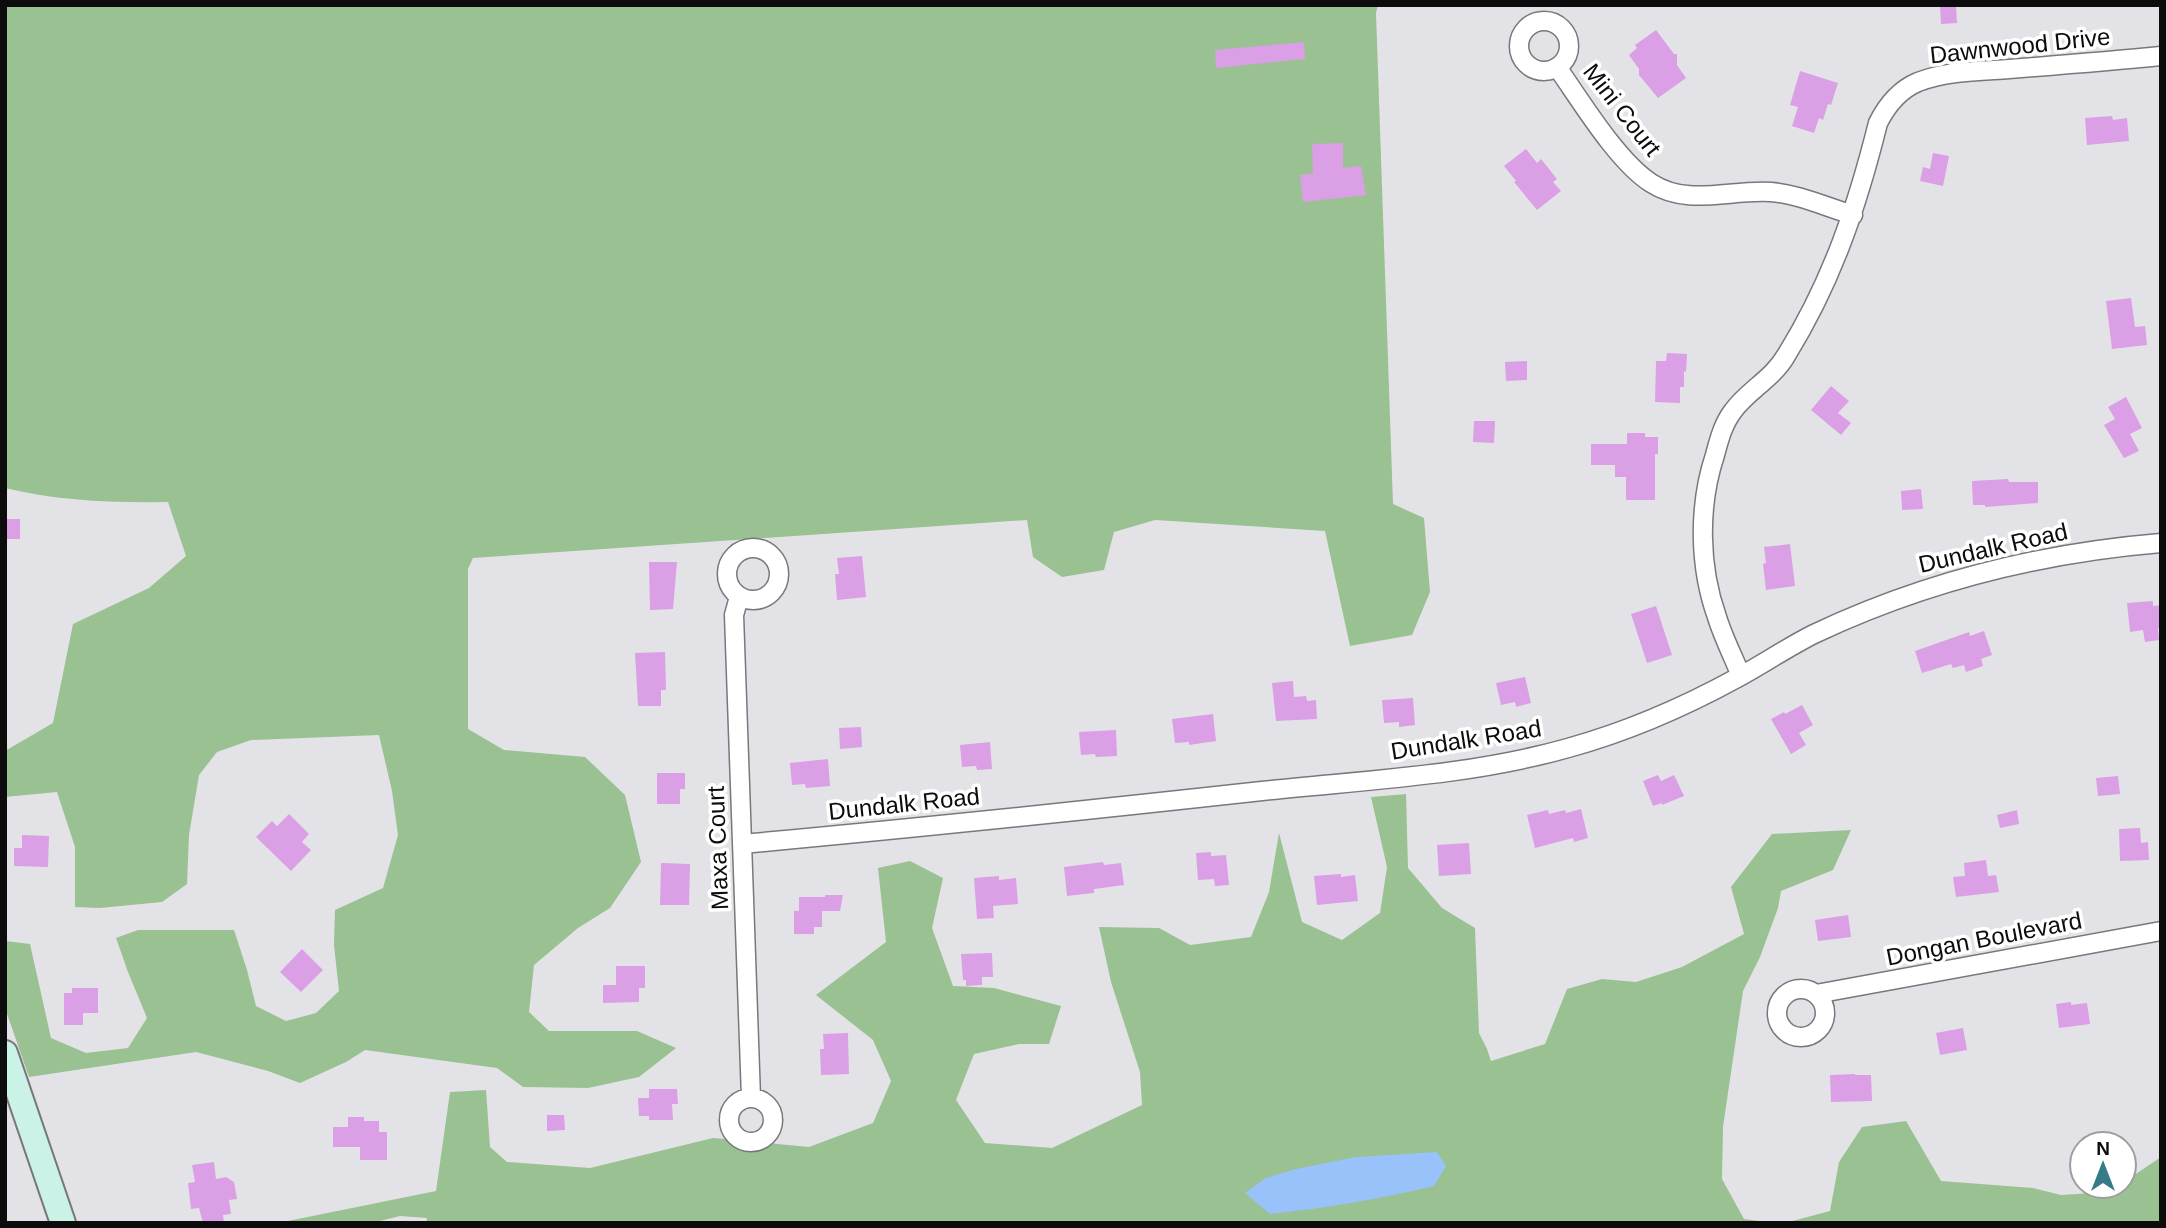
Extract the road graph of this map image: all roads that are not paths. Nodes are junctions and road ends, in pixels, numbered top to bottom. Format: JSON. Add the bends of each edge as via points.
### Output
{"nodes":[{"id":1,"x":2161,"y":56,"type":"edge"},
{"id":2,"x":1557,"y":67,"type":"dead end"},
{"id":3,"x":1853,"y":215,"type":"junction"},
{"id":4,"x":2161,"y":543,"type":"edge"},
{"id":5,"x":740,"y":597,"type":"dead end"},
{"id":6,"x":1741,"y":676,"type":"junction"},
{"id":7,"x":742,"y":844,"type":"junction"},
{"id":8,"x":2161,"y":931,"type":"edge"},
{"id":9,"x":1816,"y":994,"type":"dead end"},
{"id":10,"x":5,"y":1053,"type":"edge"},
{"id":11,"x":751,"y":1098,"type":"dead end"},
{"id":12,"x":64,"y":1223,"type":"edge"}],
"edges":[{"from":1,"to":3,"type":"street","name":"Dawnwood Drive","via":[[1972,72],[1904,89],[1878,123]]},
{"from":2,"to":3,"type":"street","name":"Mini Court","via":[[1628,165],[1654,185],[1696,197],[1781,193]]},
{"from":3,"to":6,"type":"street","name":"Dawnwood Drive","via":[[1827,279],[1786,358],[1734,409],[1712,464],[1704,509],[1704,558],[1717,618]]},
{"from":4,"to":6,"type":"street","name":"Dundalk Road","via":[[2022,562],[1913,592],[1810,636]]},
{"from":5,"to":7,"type":"street","name":"Maxa Court","via":[[734,615]]},
{"from":6,"to":7,"type":"street","name":"Dundalk Road","via":[[1593,740],[1470,769]]},
{"from":7,"to":11,"type":"street","name":"Maxa Court"},
{"from":8,"to":9,"type":"street","name":"Dongan Boulevard"},
{"from":10,"to":12,"type":"street"}]}
